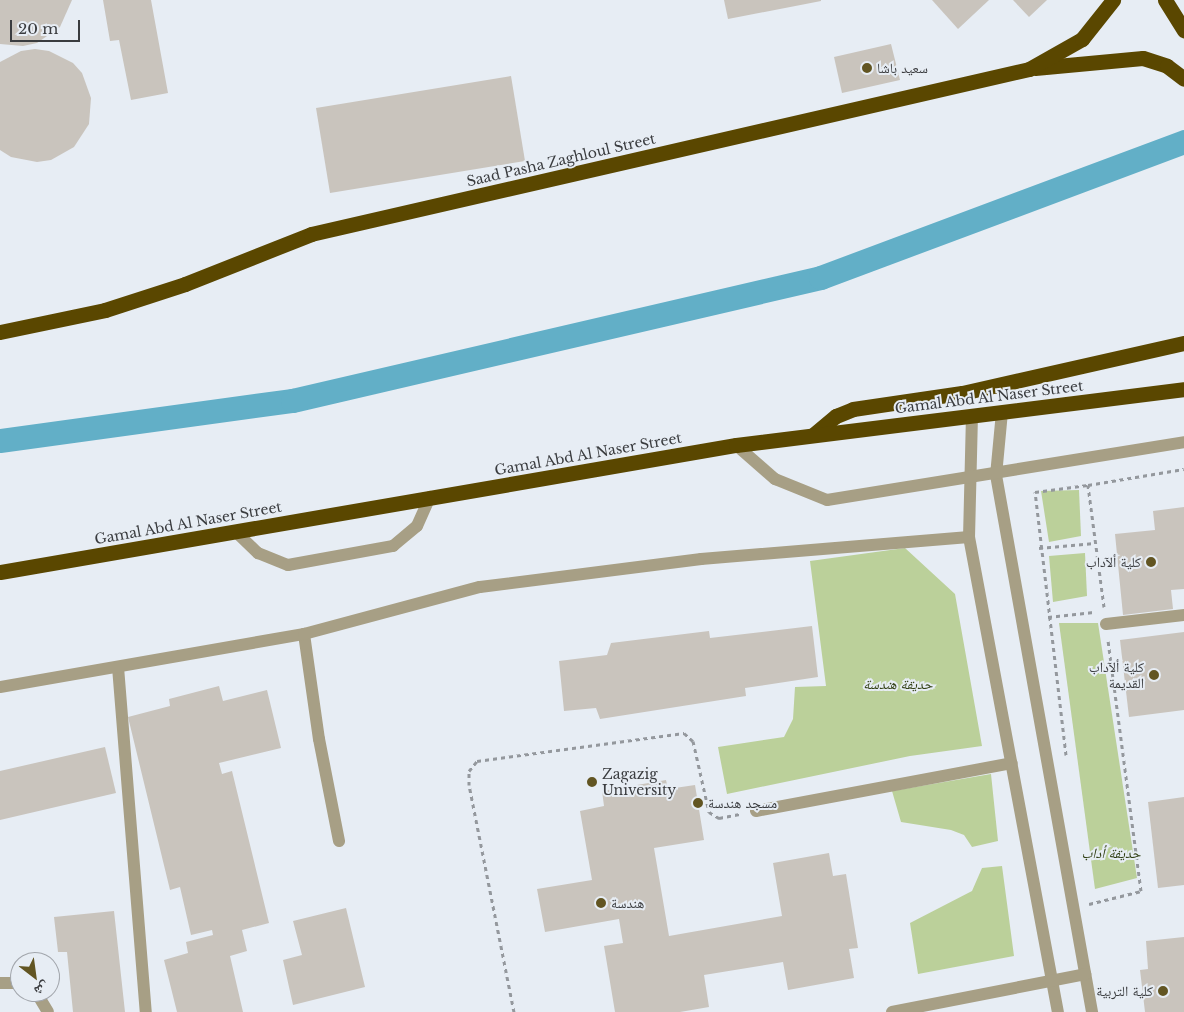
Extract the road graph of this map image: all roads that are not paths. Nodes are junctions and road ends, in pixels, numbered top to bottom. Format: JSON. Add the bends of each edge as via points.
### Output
{"nodes":[{"id":1,"x":1113,"y":0,"type":"edge"},
{"id":2,"x":1165,"y":0,"type":"edge"},
{"id":3,"x":1184,"y":32,"type":"edge"},
{"id":4,"x":1029,"y":69,"type":"junction"},
{"id":5,"x":1184,"y":79,"type":"edge"},
{"id":6,"x":0,"y":332,"type":"edge"},
{"id":7,"x":1184,"y":343,"type":"edge"},
{"id":8,"x":1184,"y":390,"type":"edge"},
{"id":9,"x":1002,"y":412,"type":"junction"},
{"id":10,"x":972,"y":415,"type":"junction"},
{"id":11,"x":813,"y":436,"type":"junction"},
{"id":12,"x":1184,"y":442,"type":"edge"},
{"id":13,"x":736,"y":445,"type":"junction"},
{"id":14,"x":996,"y":475,"type":"junction"},
{"id":15,"x":968,"y":478,"type":"junction"},
{"id":16,"x":430,"y":498,"type":"junction"},
{"id":17,"x":235,"y":531,"type":"junction"},
{"id":18,"x":969,"y":536,"type":"junction"},
{"id":19,"x":0,"y":572,"type":"edge"},
{"id":20,"x":1184,"y":615,"type":"edge"},
{"id":21,"x":1106,"y":624,"type":"road end"},
{"id":22,"x":304,"y":634,"type":"junction"},
{"id":23,"x":118,"y":667,"type":"junction"},
{"id":24,"x":0,"y":687,"type":"edge"},
{"id":25,"x":1012,"y":763,"type":"junction"},
{"id":26,"x":756,"y":811,"type":"road end"},
{"id":27,"x":339,"y":841,"type":"dead end"},
{"id":28,"x":1085,"y":974,"type":"junction"},
{"id":29,"x":1052,"y":981,"type":"junction"},
{"id":30,"x":146,"y":1012,"type":"edge"},
{"id":31,"x":892,"y":1012,"type":"edge"},
{"id":32,"x":1058,"y":1012,"type":"edge"},
{"id":33,"x":1092,"y":1012,"type":"edge"}],
"edges":[{"from":1,"to":4,"type":"highway","name":"Saad Pasha Zaghloul Street","via":[[1082,39]]},
{"from":2,"to":3,"type":"highway"},
{"from":4,"to":5,"type":"highway","via":[[1143,58],[1167,66]]},
{"from":4,"to":6,"type":"highway","name":"Saad Pasha Zaghloul Street","via":[[311,234],[185,284],[105,310]]},
{"from":7,"to":11,"type":"highway","via":[[962,393],[853,409],[836,416]]},
{"from":8,"to":9,"type":"highway","name":"Gamal Abd Al Naser Street"},
{"from":9,"to":10,"type":"highway","name":"Gamal Abd Al Naser Street"},
{"from":9,"to":14,"type":"lane"},
{"from":10,"to":11,"type":"highway","name":"Gamal Abd Al Naser Street"},
{"from":10,"to":15,"type":"lane"},
{"from":11,"to":13,"type":"highway","name":"Gamal Abd Al Naser Street"},
{"from":12,"to":14,"type":"lane"},
{"from":13,"to":15,"type":"lane","via":[[775,479],[827,500]]},
{"from":13,"to":16,"type":"highway","name":"Gamal Abd Al Naser Street"},
{"from":14,"to":15,"type":"lane"},
{"from":14,"to":28,"type":"lane"},
{"from":15,"to":18,"type":"lane"},
{"from":16,"to":17,"type":"highway","name":"Gamal Abd Al Naser Street"},
{"from":16,"to":17,"type":"lane","via":[[417,526],[393,546],[288,565],[258,553]]},
{"from":17,"to":19,"type":"highway","name":"Gamal Abd Al Naser Street"},
{"from":18,"to":22,"type":"lane","via":[[701,559],[480,587]]},
{"from":18,"to":25,"type":"lane"},
{"from":20,"to":21,"type":"lane"},
{"from":22,"to":23,"type":"lane"},
{"from":22,"to":27,"type":"lane","via":[[319,740]]},
{"from":23,"to":24,"type":"lane"},
{"from":23,"to":30,"type":"lane"},
{"from":25,"to":26,"type":"lane"},
{"from":25,"to":29,"type":"lane"},
{"from":28,"to":29,"type":"lane"},
{"from":28,"to":33,"type":"lane"},
{"from":29,"to":31,"type":"lane"},
{"from":29,"to":32,"type":"lane"}]}
